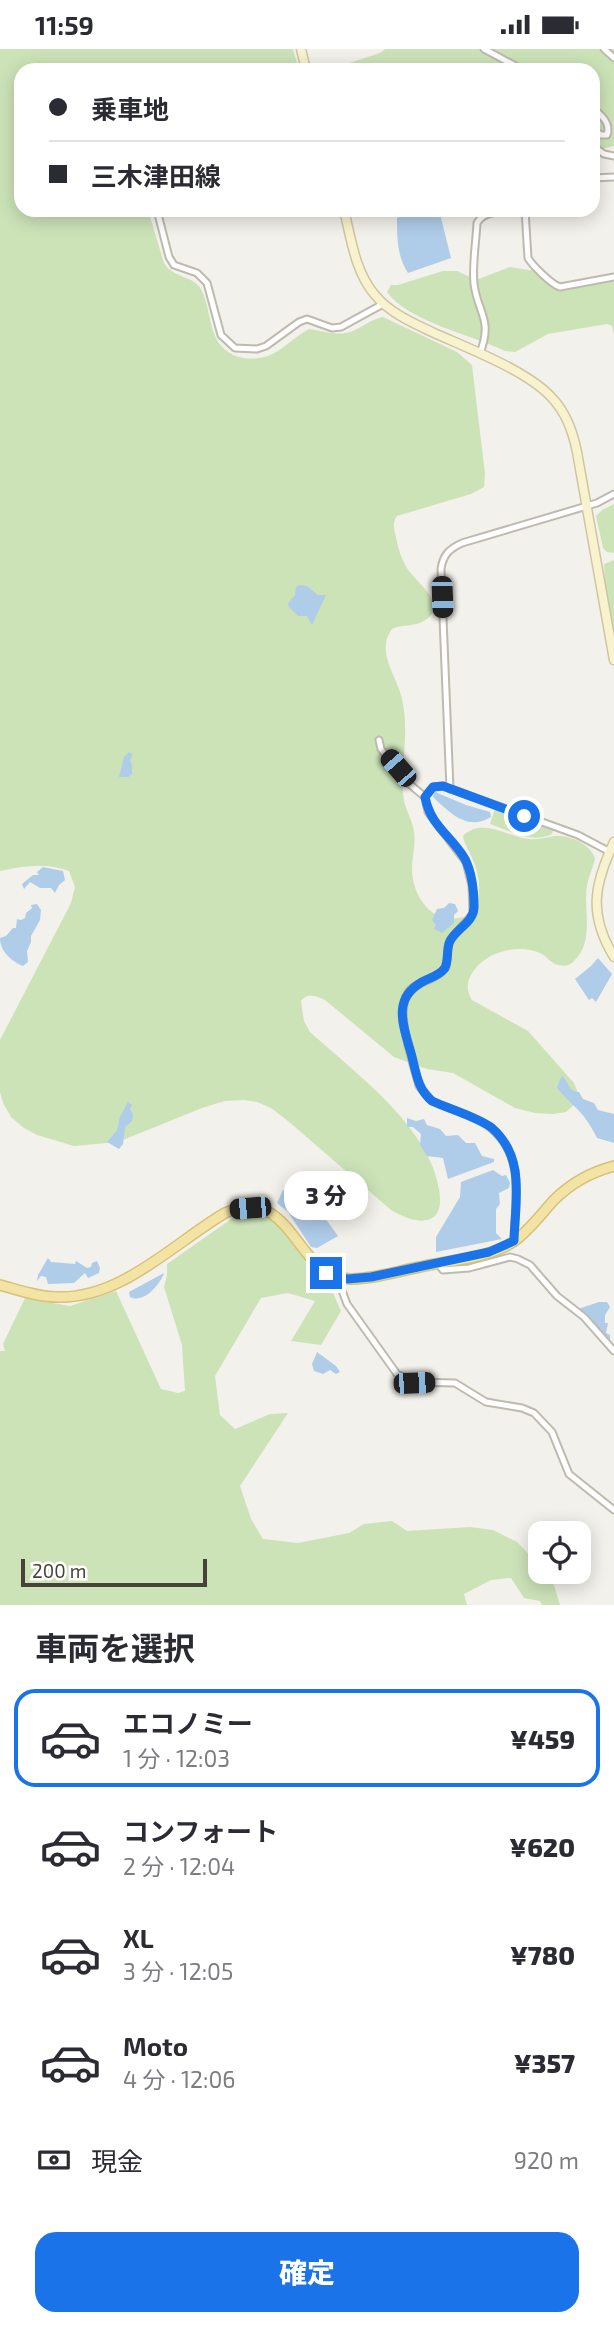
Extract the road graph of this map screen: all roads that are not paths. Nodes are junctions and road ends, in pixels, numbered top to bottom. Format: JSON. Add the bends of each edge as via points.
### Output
{"nodes":[{"id":1,"x":484,"y":49,"type":"edge"},
{"id":2,"x":604,"y":49,"type":"edge"},
{"id":3,"x":614,"y":58,"type":"edge"},
{"id":4,"x":510,"y":63,"type":"edge"},
{"id":5,"x":600,"y":116,"type":"edge"},
{"id":6,"x":600,"y":134,"type":"edge"},
{"id":7,"x":159,"y":217,"type":"edge"},
{"id":8,"x":346,"y":217,"type":"edge"},
{"id":9,"x":480,"y":217,"type":"edge"},
{"id":10,"x":525,"y":217,"type":"edge"},
{"id":11,"x":614,"y":277,"type":"edge"},
{"id":12,"x":383,"y":305,"type":"junction"},
{"id":13,"x":480,"y":354,"type":"junction"},
{"id":14,"x":614,"y":494,"type":"edge"},
{"id":15,"x":586,"y":506,"type":"junction"},
{"id":16,"x":614,"y":660,"type":"edge"},
{"id":17,"x":379,"y":740,"type":"dead end"},
{"id":18,"x":450,"y":789,"type":"junction"},
{"id":19,"x":425,"y":797,"type":"junction"},
{"id":20,"x":612,"y":848,"type":"edge"},
{"id":21,"x":614,"y":957,"type":"edge"},
{"id":22,"x":614,"y":1165,"type":"edge"},
{"id":23,"x":514,"y":1241,"type":"junction"},
{"id":24,"x":437,"y":1263,"type":"junction"},
{"id":25,"x":337,"y":1277,"type":"junction"},
{"id":26,"x":0,"y":1285,"type":"edge"},
{"id":27,"x":614,"y":1351,"type":"edge"},
{"id":28,"x":614,"y":1510,"type":"edge"}],
"edges":[{"from":1,"to":4,"type":"street"},
{"from":2,"to":3,"type":"street"},
{"from":5,"to":6,"type":"street","via":[[608,131]]},
{"from":7,"to":12,"type":"street","via":[[169,257],[174,265],[197,273],[207,283],[221,335],[235,348],[266,346],[307,319],[341,327]]},
{"from":8,"to":12,"type":"street","via":[[363,277]]},
{"from":9,"to":13,"type":"street","via":[[474,286],[487,326]]},
{"from":10,"to":11,"type":"street","via":[[528,258],[554,286]]},
{"from":12,"to":13,"type":"street"},
{"from":13,"to":15,"type":"street","via":[[533,381],[562,411],[574,438]]},
{"from":14,"to":15,"type":"street"},
{"from":15,"to":16,"type":"street"},
{"from":15,"to":18,"type":"street","via":[[462,543],[446,554],[441,569]]},
{"from":17,"to":19,"type":"street","via":[[407,782]]},
{"from":18,"to":19,"type":"street","via":[[433,787]]},
{"from":18,"to":20,"type":"street"},
{"from":19,"to":23,"type":"street","via":[[428,812],[466,862],[474,908],[449,942],[444,968],[405,995],[405,1026],[425,1095],[491,1128],[512,1156]]},
{"from":20,"to":21,"type":"street","via":[[598,880],[596,904],[604,940]]},
{"from":22,"to":23,"type":"main road","via":[[567,1188]]},
{"from":23,"to":24,"type":"main road","via":[[489,1252]]},
{"from":24,"to":25,"type":"main road","via":[[364,1278]]},
{"from":24,"to":27,"type":"street","via":[[443,1270],[518,1259],[530,1265]]},
{"from":25,"to":26,"type":"main road","via":[[317,1266],[282,1222],[250,1208],[225,1213],[169,1253],[115,1284],[83,1296],[57,1297]]},
{"from":25,"to":28,"type":"street","via":[[347,1304],[397,1374],[414,1383],[455,1383],[486,1402],[534,1413],[552,1432],[569,1474]]}]}
